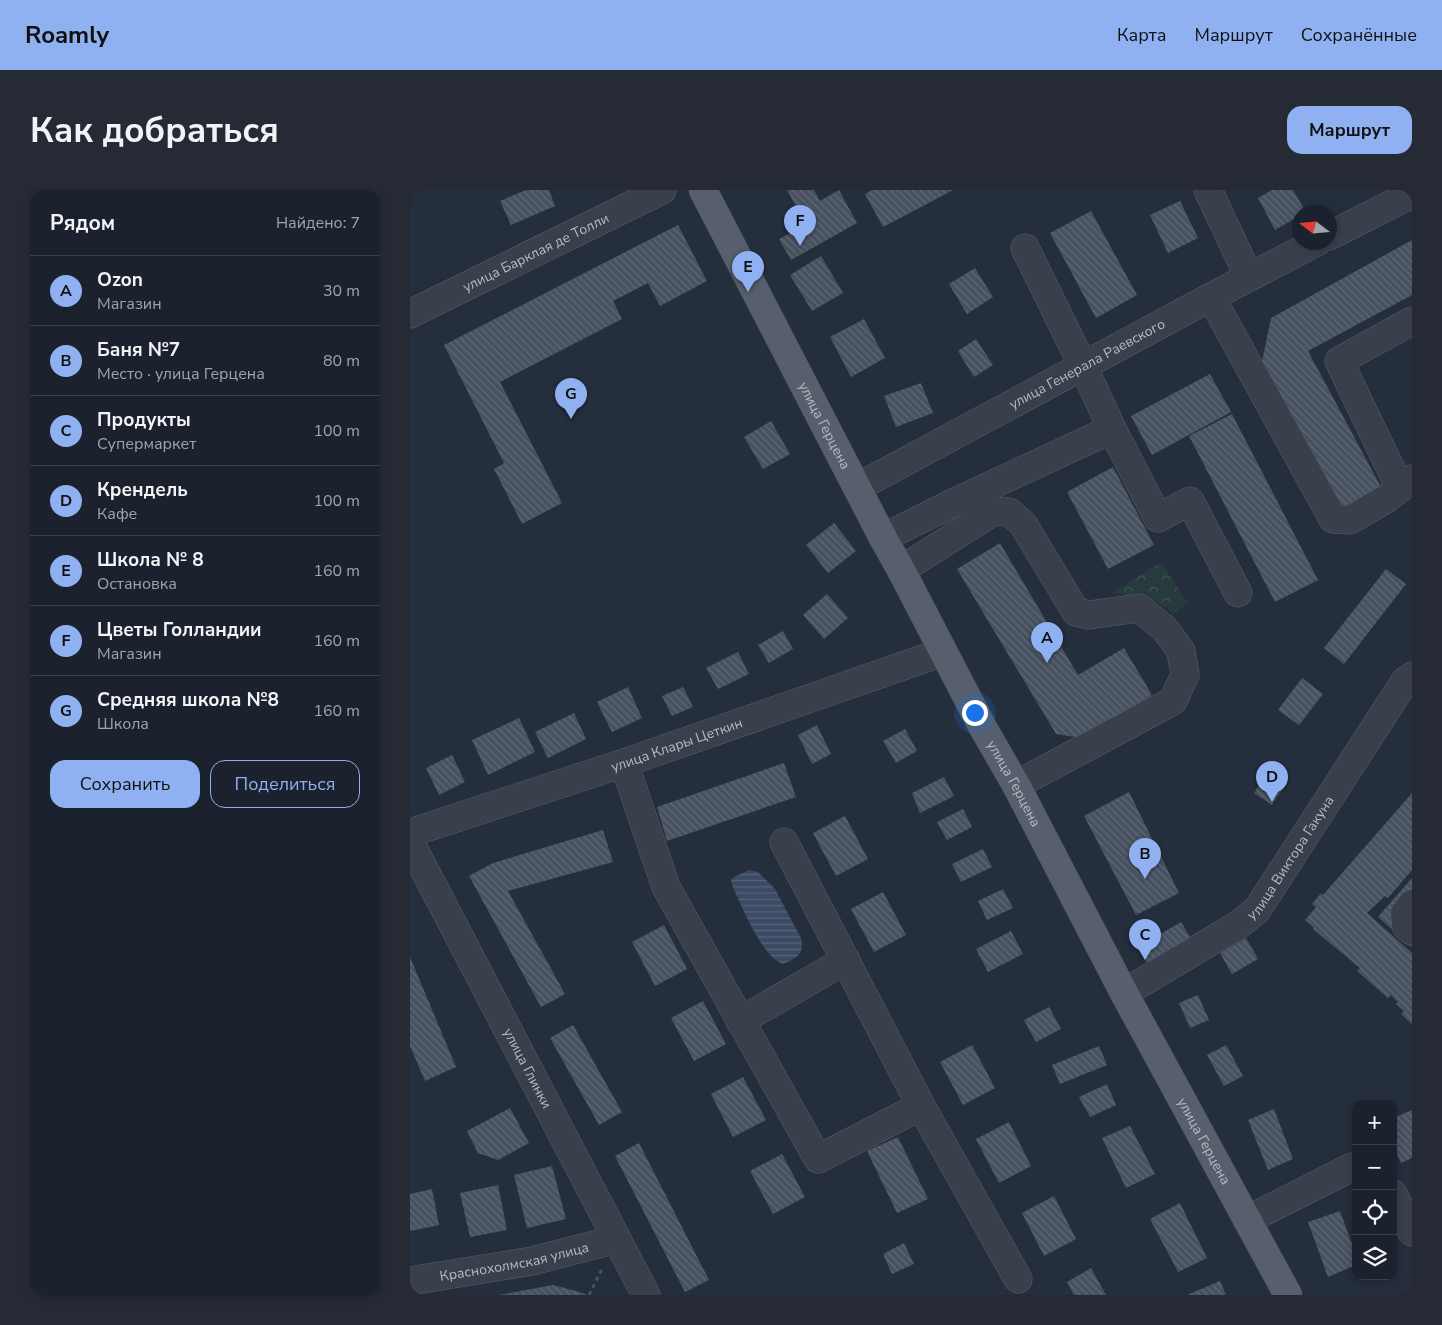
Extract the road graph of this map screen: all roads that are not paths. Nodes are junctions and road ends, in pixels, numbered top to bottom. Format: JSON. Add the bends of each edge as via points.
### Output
{"nodes":[{"id":1,"x":662,"y":190,"type":"edge"},
{"id":2,"x":703,"y":190,"type":"edge"},
{"id":3,"x":1208,"y":190,"type":"edge"},
{"id":4,"x":1412,"y":194,"type":"edge"},
{"id":5,"x":1337,"y":232,"type":"edge"},
{"id":6,"x":1025,"y":248,"type":"dead end"},
{"id":7,"x":1301,"y":250,"type":"edge"},
{"id":8,"x":1249,"y":277,"type":"junction"},
{"id":9,"x":1211,"y":297,"type":"junction"},
{"id":10,"x":410,"y":314,"type":"edge"},
{"id":11,"x":1412,"y":321,"type":"edge"},
{"id":12,"x":1083,"y":366,"type":"junction"},
{"id":13,"x":1112,"y":429,"type":"junction"},
{"id":14,"x":1406,"y":483,"type":"edge"},
{"id":15,"x":858,"y":487,"type":"junction"},
{"id":16,"x":883,"y":538,"type":"junction"},
{"id":17,"x":902,"y":570,"type":"junction"},
{"id":18,"x":1238,"y":593,"type":"dead end"},
{"id":19,"x":943,"y":652,"type":"junction"},
{"id":20,"x":1412,"y":676,"type":"edge"},
{"id":21,"x":624,"y":763,"type":"junction"},
{"id":22,"x":1016,"y":785,"type":"junction"},
{"id":23,"x":410,"y":833,"type":"edge"},
{"id":24,"x":410,"y":842,"type":"edge"},
{"id":25,"x":784,"y":842,"type":"dead end"},
{"id":26,"x":1412,"y":904,"type":"edge"},
{"id":27,"x":1412,"y":931,"type":"edge"},
{"id":28,"x":846,"y":960,"type":"junction"},
{"id":29,"x":1124,"y":993,"type":"junction"},
{"id":30,"x":740,"y":1021,"type":"junction"},
{"id":31,"x":921,"y":1106,"type":"junction"},
{"id":32,"x":1352,"y":1167,"type":"edge"},
{"id":33,"x":1397,"y":1202,"type":"edge"},
{"id":34,"x":1247,"y":1220,"type":"junction"},
{"id":35,"x":1412,"y":1232,"type":"edge"},
{"id":36,"x":617,"y":1239,"type":"junction"},
{"id":37,"x":1018,"y":1279,"type":"dead end"},
{"id":38,"x":410,"y":1281,"type":"edge"},
{"id":39,"x":646,"y":1295,"type":"edge"},
{"id":40,"x":1288,"y":1295,"type":"edge"}],
"edges":[{"from":1,"to":10,"type":"street","name":"улица Барклая де Толли"},
{"from":2,"to":15,"type":"main road","name":"улица Герцена"},
{"from":3,"to":8,"type":"street"},
{"from":4,"to":5,"type":"street"},
{"from":6,"to":12,"type":"street"},
{"from":7,"to":8,"type":"street","name":"улица Генерала Раевского"},
{"from":8,"to":9,"type":"street","name":"улица Генерала Раевского"},
{"from":9,"to":12,"type":"street","name":"улица Генерала Раевского"},
{"from":9,"to":14,"type":"street","via":[[1334,519],[1350,520]]},
{"from":11,"to":14,"type":"street","via":[[1339,361]]},
{"from":12,"to":13,"type":"street"},
{"from":12,"to":15,"type":"street","name":"улица Генерала Раевского"},
{"from":13,"to":16,"type":"street"},
{"from":13,"to":18,"type":"street","via":[[1158,518],[1190,500]]},
{"from":15,"to":16,"type":"main road","name":"улица Герцена"},
{"from":16,"to":17,"type":"main road","name":"улица Герцена"},
{"from":17,"to":19,"type":"main road","name":"улица Герцена"},
{"from":17,"to":22,"type":"street","via":[[994,511],[1009,512],[1023,524],[1076,612],[1089,615],[1139,608],[1164,628],[1181,651],[1185,675],[1173,702]]},
{"from":19,"to":21,"type":"street","name":"улица Клары Цеткин"},
{"from":19,"to":22,"type":"main road","name":"улица Герцена"},
{"from":20,"to":29,"type":"street","name":"улица Виктора Гакуна","via":[[1405,681],[1257,910],[1238,925]]},
{"from":21,"to":23,"type":"street","name":"улица Клары Цеткин"},
{"from":21,"to":30,"type":"street","via":[[666,887]]},
{"from":22,"to":29,"type":"main road","name":"улица Герцена"},
{"from":24,"to":36,"type":"street","name":"улица Глинки"},
{"from":25,"to":28,"type":"street"},
{"from":26,"to":27,"type":"street","via":[[1405,913],[1406,926]]},
{"from":28,"to":30,"type":"street"},
{"from":28,"to":31,"type":"street"},
{"from":29,"to":34,"type":"main road","name":"улица Герцена"},
{"from":30,"to":31,"type":"street","via":[[818,1159]]},
{"from":31,"to":37,"type":"street"},
{"from":32,"to":34,"type":"street"},
{"from":33,"to":35,"type":"street"},
{"from":34,"to":40,"type":"main road","name":"улица Герцена"},
{"from":36,"to":38,"type":"street","name":"Краснохолмская улица","via":[[532,1261]]},
{"from":36,"to":39,"type":"street","name":"улица Глинки"}]}
